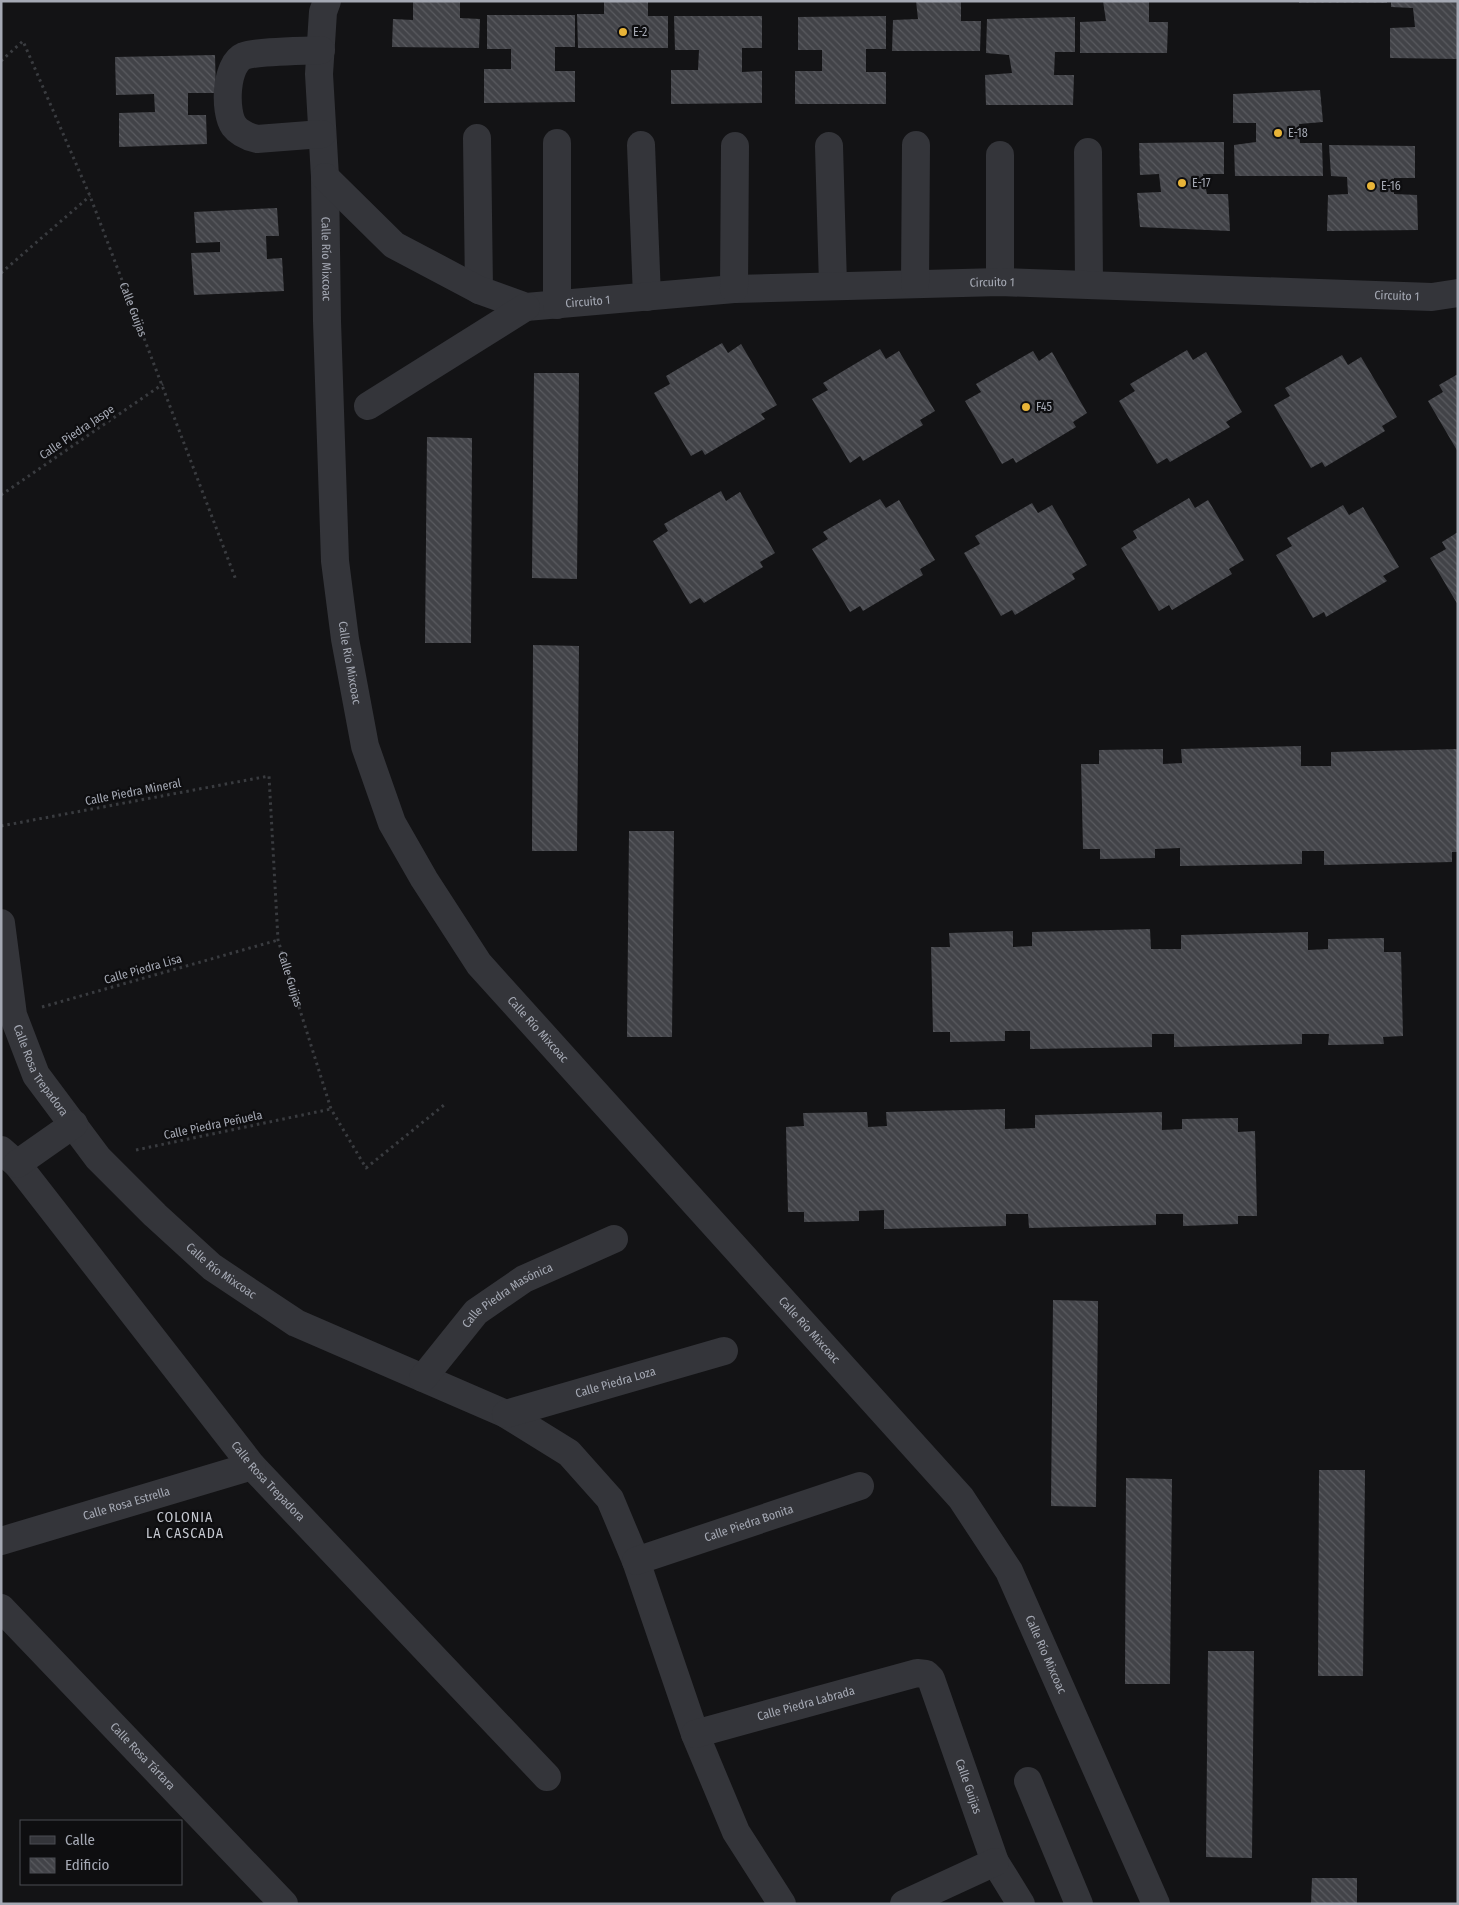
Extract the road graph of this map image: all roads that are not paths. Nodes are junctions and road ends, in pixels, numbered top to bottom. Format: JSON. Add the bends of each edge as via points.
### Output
{"nodes":[{"id":1,"x":327,"y":1,"type":"edge"},
{"id":2,"x":321,"y":50,"type":"junction"},
{"id":3,"x":322,"y":134,"type":"junction"},
{"id":4,"x":477,"y":138,"type":"dead end"},
{"id":5,"x":557,"y":142,"type":"dead end"},
{"id":6,"x":916,"y":145,"type":"dead end"},
{"id":7,"x":641,"y":146,"type":"dead end"},
{"id":8,"x":735,"y":146,"type":"dead end"},
{"id":9,"x":829,"y":146,"type":"dead end"},
{"id":10,"x":1088,"y":152,"type":"dead end"},
{"id":11,"x":1000,"y":155,"type":"dead end"},
{"id":12,"x":325,"y":177,"type":"junction"},
{"id":13,"x":1000,"y":282,"type":"junction"},
{"id":14,"x":915,"y":284,"type":"junction"},
{"id":15,"x":1089,"y":284,"type":"junction"},
{"id":16,"x":833,"y":285,"type":"junction"},
{"id":17,"x":734,"y":289,"type":"junction"},
{"id":18,"x":479,"y":290,"type":"junction"},
{"id":19,"x":1458,"y":293,"type":"edge"},
{"id":20,"x":647,"y":297,"type":"junction"},
{"id":21,"x":557,"y":305,"type":"junction"},
{"id":22,"x":526,"y":307,"type":"junction"},
{"id":23,"x":368,"y":406,"type":"dead end"},
{"id":24,"x":1,"y":923,"type":"edge"},
{"id":25,"x":74,"y":1124,"type":"junction"},
{"id":26,"x":9,"y":1157,"type":"edge"},
{"id":27,"x":614,"y":1239,"type":"dead end"},
{"id":28,"x":724,"y":1351,"type":"dead end"},
{"id":29,"x":423,"y":1378,"type":"junction"},
{"id":30,"x":506,"y":1414,"type":"junction"},
{"id":31,"x":252,"y":1466,"type":"junction"},
{"id":32,"x":860,"y":1486,"type":"dead end"},
{"id":33,"x":1,"y":1541,"type":"edge"},
{"id":34,"x":636,"y":1561,"type":"junction"},
{"id":35,"x":1,"y":1608,"type":"edge"},
{"id":36,"x":917,"y":1673,"type":"joint"},
{"id":37,"x":695,"y":1734,"type":"junction"},
{"id":38,"x":546,"y":1777,"type":"dead end"},
{"id":39,"x":1028,"y":1781,"type":"dead end"},
{"id":40,"x":995,"y":1862,"type":"junction"},
{"id":41,"x":284,"y":1904,"type":"edge"},
{"id":42,"x":782,"y":1904,"type":"edge"},
{"id":43,"x":904,"y":1904,"type":"edge"},
{"id":44,"x":1021,"y":1904,"type":"edge"},
{"id":45,"x":1078,"y":1904,"type":"edge"},
{"id":46,"x":1156,"y":1904,"type":"edge"}],
"edges":[{"from":1,"to":2,"type":"street","name":"Calle Río Mixcoac","via":[[323,12]]},
{"from":2,"to":3,"type":"street","name":"Calle Río Mixcoac"},
{"from":2,"to":3,"type":"street","via":[[245,55],[234,64],[228,82],[231,119],[234,126],[248,137],[257,140]]},
{"from":3,"to":12,"type":"street","name":"Calle Río Mixcoac"},
{"from":4,"to":18,"type":"street"},
{"from":5,"to":21,"type":"street"},
{"from":6,"to":14,"type":"street"},
{"from":7,"to":20,"type":"street"},
{"from":8,"to":17,"type":"street"},
{"from":9,"to":16,"type":"street"},
{"from":10,"to":15,"type":"street"},
{"from":11,"to":13,"type":"street"},
{"from":12,"to":18,"type":"street","name":"Circuito 1","via":[[394,245]]},
{"from":12,"to":46,"type":"street","name":"Calle Río Mixcoac","via":[[335,561],[345,639],[365,746],[392,823],[479,964],[961,1498],[1009,1571]]},
{"from":13,"to":14,"type":"street","name":"Circuito 1"},
{"from":13,"to":15,"type":"street","name":"Circuito 1"},
{"from":14,"to":16,"type":"street","name":"Circuito 1"},
{"from":15,"to":19,"type":"street","name":"Circuito 1","via":[[1432,298]]},
{"from":16,"to":17,"type":"street","name":"Circuito 1"},
{"from":17,"to":20,"type":"street","name":"Circuito 1"},
{"from":18,"to":22,"type":"street","name":"Circuito 1"},
{"from":20,"to":21,"type":"street","name":"Circuito 1"},
{"from":21,"to":22,"type":"street","name":"Circuito 1"},
{"from":22,"to":23,"type":"street","name":"Circuito 1"},
{"from":24,"to":25,"type":"street","name":"Calle Rosa Trepadora","via":[[13,1015],[36,1076]]},
{"from":25,"to":26,"type":"street"},
{"from":25,"to":29,"type":"street","name":"Calle Río Mixcoac","via":[[98,1158],[212,1267],[296,1323]]},
{"from":26,"to":31,"type":"street","name":"Calle Rosa Trepadora"},
{"from":27,"to":29,"type":"street","name":"Calle Piedra Masónica","via":[[524,1279],[476,1312]]},
{"from":28,"to":30,"type":"street","name":"Calle Piedra Loza"},
{"from":29,"to":30,"type":"street","name":"Calle Río Mixcoac"},
{"from":30,"to":34,"type":"street","name":"Calle Río Mixcoac","via":[[568,1453],[610,1499]]},
{"from":31,"to":33,"type":"street","name":"Calle Rosa Estrella"},
{"from":31,"to":38,"type":"street","name":"Calle Rosa Trepadora"},
{"from":32,"to":34,"type":"street","name":"Calle Piedra Bonita"},
{"from":34,"to":37,"type":"street","name":"Calle Río Mixcoac"},
{"from":35,"to":41,"type":"street","name":"Calle Rosa Tártara"},
{"from":36,"to":37,"type":"street","name":"Calle Piedra Labrada"},
{"from":36,"to":40,"type":"street","name":"Calle Guijas","via":[[926,1674],[931,1679]]},
{"from":37,"to":42,"type":"street","name":"Calle Río Mixcoac","via":[[736,1832]]},
{"from":39,"to":45,"type":"street"},
{"from":40,"to":43,"type":"street"},
{"from":40,"to":44,"type":"street","name":"Calle Guijas"}]}
